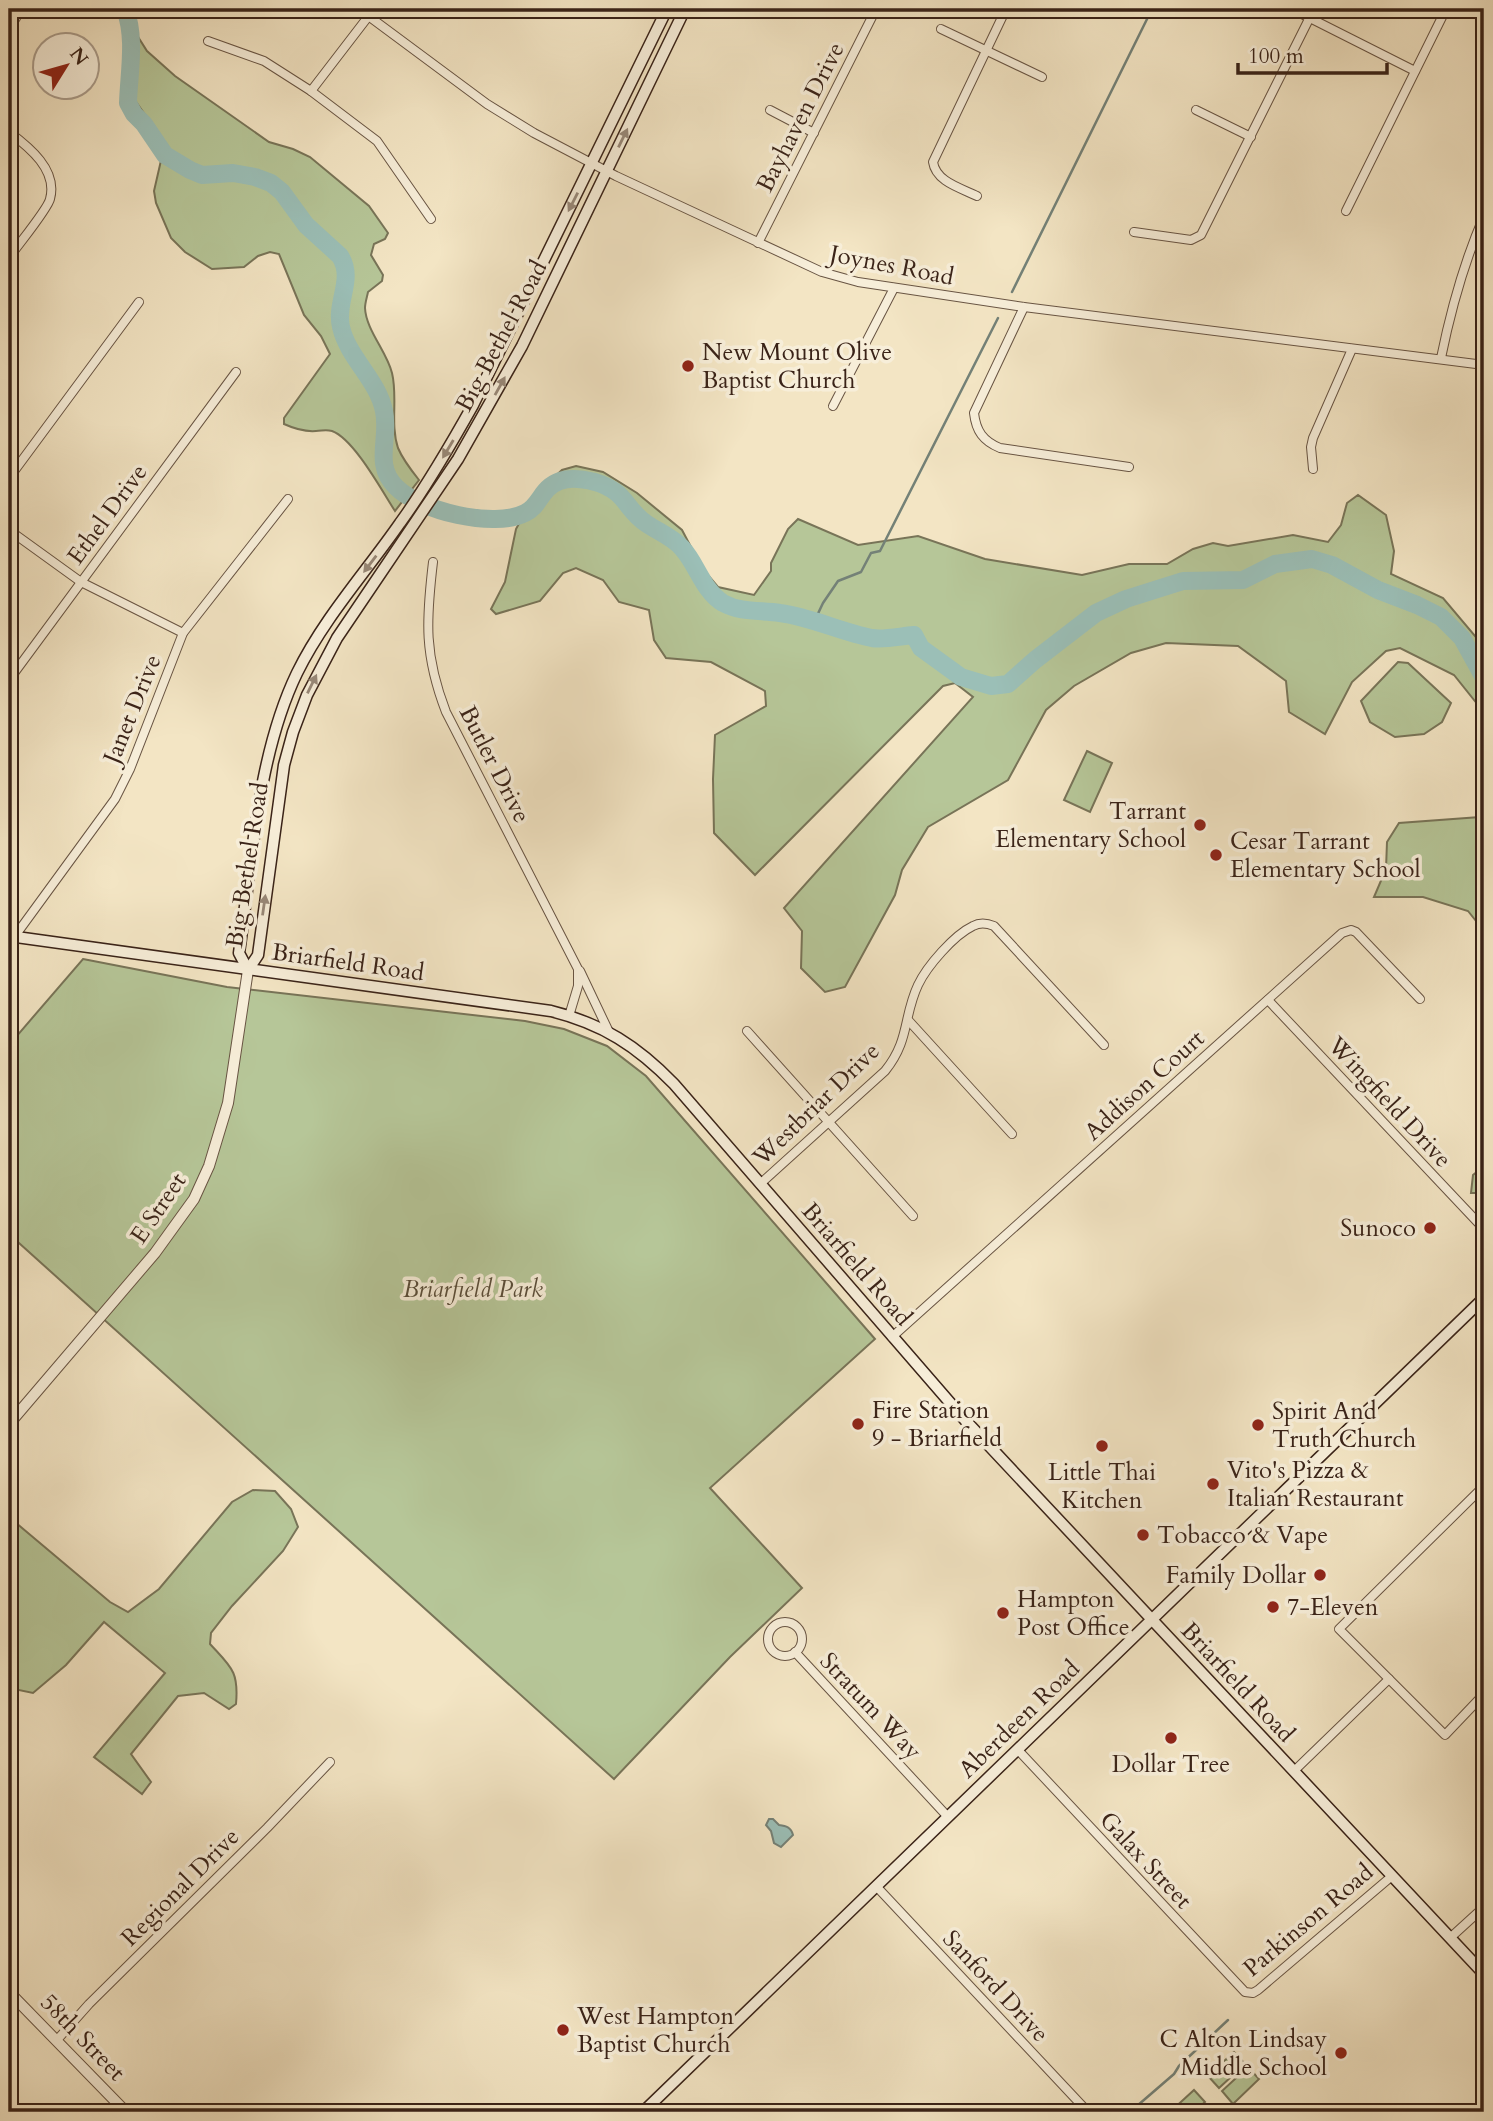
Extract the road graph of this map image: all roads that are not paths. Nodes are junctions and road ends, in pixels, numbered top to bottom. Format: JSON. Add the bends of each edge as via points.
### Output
{"nodes":[{"id":1,"x":359,"y":9,"type":"edge"},
{"id":2,"x":667,"y":9,"type":"edge"},
{"id":3,"x":685,"y":9,"type":"edge"},
{"id":4,"x":876,"y":9,"type":"edge"},
{"id":5,"x":1006,"y":9,"type":"edge"},
{"id":6,"x":1292,"y":9,"type":"edge"},
{"id":7,"x":1314,"y":9,"type":"edge"},
{"id":8,"x":1446,"y":9,"type":"edge"},
{"id":9,"x":371,"y":12,"type":"edge"},
{"id":10,"x":16,"y":18,"type":"dead end"},
{"id":11,"x":1310,"y":18,"type":"junction"},
{"id":12,"x":9,"y":28,"type":"edge"},
{"id":13,"x":941,"y":29,"type":"dead end"},
{"id":14,"x":208,"y":41,"type":"dead end"},
{"id":15,"x":986,"y":50,"type":"junction"},
{"id":16,"x":1415,"y":71,"type":"junction"},
{"id":17,"x":1042,"y":77,"type":"dead end"},
{"id":18,"x":311,"y":91,"type":"junction"},
{"id":19,"x":770,"y":110,"type":"dead end"},
{"id":20,"x":1196,"y":110,"type":"dead end"},
{"id":21,"x":9,"y":132,"type":"edge"},
{"id":22,"x":814,"y":134,"type":"junction"},
{"id":23,"x":1251,"y":137,"type":"junction"},
{"id":24,"x":593,"y":164,"type":"junction"},
{"id":25,"x":607,"y":172,"type":"junction"},
{"id":26,"x":977,"y":196,"type":"dead end"},
{"id":27,"x":1346,"y":211,"type":"dead end"},
{"id":28,"x":1484,"y":216,"type":"edge"},
{"id":29,"x":431,"y":219,"type":"dead end"},
{"id":30,"x":1134,"y":232,"type":"dead end"},
{"id":31,"x":758,"y":243,"type":"junction"},
{"id":32,"x":9,"y":257,"type":"edge"},
{"id":33,"x":894,"y":288,"type":"junction"},
{"id":34,"x":139,"y":302,"type":"dead end"},
{"id":35,"x":1024,"y":307,"type":"junction"},
{"id":36,"x":1352,"y":349,"type":"junction"},
{"id":37,"x":1441,"y":358,"type":"junction"},
{"id":38,"x":1484,"y":365,"type":"edge"},
{"id":39,"x":236,"y":372,"type":"dead end"},
{"id":40,"x":833,"y":406,"type":"dead end"},
{"id":41,"x":1129,"y":467,"type":"dead end"},
{"id":42,"x":1313,"y":469,"type":"dead end"},
{"id":43,"x":9,"y":478,"type":"edge"},
{"id":44,"x":288,"y":499,"type":"dead end"},
{"id":45,"x":9,"y":530,"type":"edge"},
{"id":46,"x":433,"y":562,"type":"dead end"},
{"id":47,"x":81,"y":582,"type":"junction"},
{"id":48,"x":183,"y":633,"type":"junction"},
{"id":49,"x":9,"y":680,"type":"edge"},
{"id":50,"x":12,"y":936,"type":"edge"},
{"id":51,"x":578,"y":969,"type":"junction"},
{"id":52,"x":248,"y":970,"type":"junction"},
{"id":53,"x":1420,"y":999,"type":"dead end"},
{"id":54,"x":1268,"y":1000,"type":"junction"},
{"id":55,"x":569,"y":1016,"type":"junction"},
{"id":56,"x":909,"y":1021,"type":"junction"},
{"id":57,"x":747,"y":1031,"type":"dead end"},
{"id":58,"x":609,"y":1032,"type":"junction"},
{"id":59,"x":1104,"y":1045,"type":"dead end"},
{"id":60,"x":829,"y":1123,"type":"junction"},
{"id":61,"x":1012,"y":1134,"type":"dead end"},
{"id":62,"x":760,"y":1184,"type":"junction"},
{"id":63,"x":914,"y":1216,"type":"dead end"},
{"id":64,"x":1484,"y":1229,"type":"edge"},
{"id":65,"x":1484,"y":1298,"type":"edge"},
{"id":66,"x":892,"y":1337,"type":"junction"},
{"id":67,"x":9,"y":1424,"type":"edge"},
{"id":68,"x":1484,"y":1486,"type":"edge"},
{"id":69,"x":1152,"y":1620,"type":"junction"},
{"id":70,"x":795,"y":1653,"type":"junction"},
{"id":71,"x":1389,"y":1679,"type":"junction"},
{"id":72,"x":1484,"y":1695,"type":"edge"},
{"id":73,"x":1018,"y":1750,"type":"junction"},
{"id":74,"x":330,"y":1762,"type":"dead end"},
{"id":75,"x":1294,"y":1771,"type":"junction"},
{"id":76,"x":948,"y":1816,"type":"junction"},
{"id":77,"x":1391,"y":1876,"type":"junction"},
{"id":78,"x":876,"y":1886,"type":"junction"},
{"id":79,"x":1484,"y":1907,"type":"edge"},
{"id":80,"x":1450,"y":1938,"type":"junction"},
{"id":81,"x":1484,"y":1974,"type":"edge"},
{"id":82,"x":9,"y":1992,"type":"edge"},
{"id":83,"x":1248,"y":1993,"type":"joint"},
{"id":84,"x":57,"y":2039,"type":"junction"},
{"id":85,"x":126,"y":2112,"type":"edge"},
{"id":86,"x":643,"y":2112,"type":"edge"},
{"id":87,"x":1088,"y":2112,"type":"edge"}],
"edges":[{"from":1,"to":9,"type":"street","name":"Joynes Road"},
{"from":2,"to":24,"type":"main road","name":"Big Bethel Road"},
{"from":25,"to":3,"type":"main road","name":"Big Bethel Road","one_way":true},
{"from":4,"to":22,"type":"street","name":"Bayhaven Drive"},
{"from":5,"to":15,"type":"street"},
{"from":6,"to":11,"type":"street"},
{"from":7,"to":11,"type":"street"},
{"from":8,"to":16,"type":"street"},
{"from":9,"to":18,"type":"street"},
{"from":9,"to":24,"type":"street","name":"Joynes Road","via":[[487,104]]},
{"from":10,"to":12,"type":"street"},
{"from":11,"to":16,"type":"street"},
{"from":11,"to":23,"type":"street"},
{"from":13,"to":15,"type":"street"},
{"from":14,"to":18,"type":"street","via":[[264,61]]},
{"from":15,"to":17,"type":"street"},
{"from":15,"to":26,"type":"street","via":[[933,162],[939,177]]},
{"from":16,"to":27,"type":"street"},
{"from":18,"to":29,"type":"street","via":[[377,141]]},
{"from":19,"to":22,"type":"street"},
{"from":20,"to":23,"type":"street"},
{"from":21,"to":32,"type":"street","via":[[42,163],[52,180],[50,200]]},
{"from":22,"to":31,"type":"street","name":"Bayhaven Drive"},
{"from":23,"to":30,"type":"street","via":[[1201,235],[1191,240]]},
{"from":24,"to":25,"type":"street","name":"Joynes Road"},
{"from":24,"to":52,"type":"main road","name":"Big Bethel Road","one_way":true,"via":[[482,389],[410,509],[316,640],[282,709],[264,776],[239,953]]},
{"from":25,"to":31,"type":"street","name":"Joynes Road"},
{"from":52,"to":25,"type":"main road","name":"Big Bethel Road","one_way":true,"via":[[258,955],[284,765],[302,708],[337,638],[440,486],[522,346]]},
{"from":28,"to":37,"type":"street","via":[[1453,300]]},
{"from":31,"to":33,"type":"street","name":"Joynes Road","via":[[822,272]]},
{"from":33,"to":35,"type":"street","name":"Joynes Road"},
{"from":33,"to":40,"type":"street"},
{"from":34,"to":43,"type":"street"},
{"from":35,"to":36,"type":"street","name":"Joynes Road"},
{"from":35,"to":41,"type":"street","via":[[974,413],[980,435],[1000,448]]},
{"from":36,"to":37,"type":"street","name":"Joynes Road"},
{"from":36,"to":42,"type":"street","via":[[1313,438]]},
{"from":37,"to":38,"type":"street","name":"Joynes Road"},
{"from":39,"to":47,"type":"street","name":"Ethel Drive"},
{"from":44,"to":48,"type":"street","name":"Janet Drive"},
{"from":45,"to":47,"type":"street"},
{"from":46,"to":51,"type":"street","name":"Butler Drive","via":[[427,616],[435,683]]},
{"from":47,"to":48,"type":"street"},
{"from":47,"to":49,"type":"street","name":"Ethel Drive"},
{"from":48,"to":50,"type":"street","name":"Janet Drive","via":[[115,799]]},
{"from":50,"to":52,"type":"main road","name":"Briarfield Road"},
{"from":51,"to":55,"type":"street"},
{"from":51,"to":58,"type":"street","name":"Butler Drive"},
{"from":52,"to":55,"type":"main road","name":"Briarfield Road"},
{"from":52,"to":67,"type":"street","name":"E Street","via":[[228,1103],[198,1192],[155,1253]]},
{"from":53,"to":54,"type":"street","name":"Addison Court","via":[[1351,930],[1342,933]]},
{"from":54,"to":64,"type":"street","name":"Wingfield Drive"},
{"from":54,"to":66,"type":"street","name":"Addison Court"},
{"from":55,"to":58,"type":"main road","name":"Briarfield Road"},
{"from":56,"to":59,"type":"street","name":"Westbriar Drive","via":[[917,987],[932,963],[972,926],[988,923]]},
{"from":56,"to":60,"type":"street","name":"Westbriar Drive","via":[[895,1059]]},
{"from":56,"to":61,"type":"street"},
{"from":57,"to":60,"type":"street"},
{"from":58,"to":62,"type":"main road","name":"Briarfield Road","via":[[657,1067]]},
{"from":60,"to":62,"type":"street","name":"Westbriar Drive"},
{"from":60,"to":63,"type":"street"},
{"from":62,"to":66,"type":"main road","name":"Briarfield Road"},
{"from":65,"to":69,"type":"main road","name":"Aberdeen Road"},
{"from":66,"to":69,"type":"main road","name":"Briarfield Road"},
{"from":68,"to":71,"type":"street","via":[[1339,1629]]},
{"from":69,"to":73,"type":"main road","name":"Aberdeen Road"},
{"from":69,"to":75,"type":"main road","name":"Briarfield Road"},
{"from":70,"to":70,"type":"street","name":"Stratum Way","via":[[779,1654],[771,1647],[768,1636],[778,1623],[789,1622],[799,1628],[802,1639]]},
{"from":70,"to":76,"type":"street","name":"Stratum Way"},
{"from":71,"to":72,"type":"street","via":[[1445,1735]]},
{"from":71,"to":75,"type":"street"},
{"from":73,"to":76,"type":"main road","name":"Aberdeen Road"},
{"from":73,"to":83,"type":"street","name":"Galax Street"},
{"from":74,"to":84,"type":"street","name":"Regional Drive"},
{"from":75,"to":77,"type":"main road","name":"Briarfield Road"},
{"from":76,"to":78,"type":"main road","name":"Aberdeen Road"},
{"from":77,"to":80,"type":"main road","name":"Briarfield Road"},
{"from":77,"to":83,"type":"street","name":"Parkinson Road","via":[[1262,1988]]},
{"from":78,"to":86,"type":"main road","name":"Aberdeen Road"},
{"from":78,"to":87,"type":"street","name":"Sanford Drive"},
{"from":79,"to":80,"type":"street"},
{"from":80,"to":81,"type":"main road","name":"Briarfield Road"},
{"from":82,"to":84,"type":"street","name":"58th Street"},
{"from":84,"to":85,"type":"street","name":"58th Street"}]}
